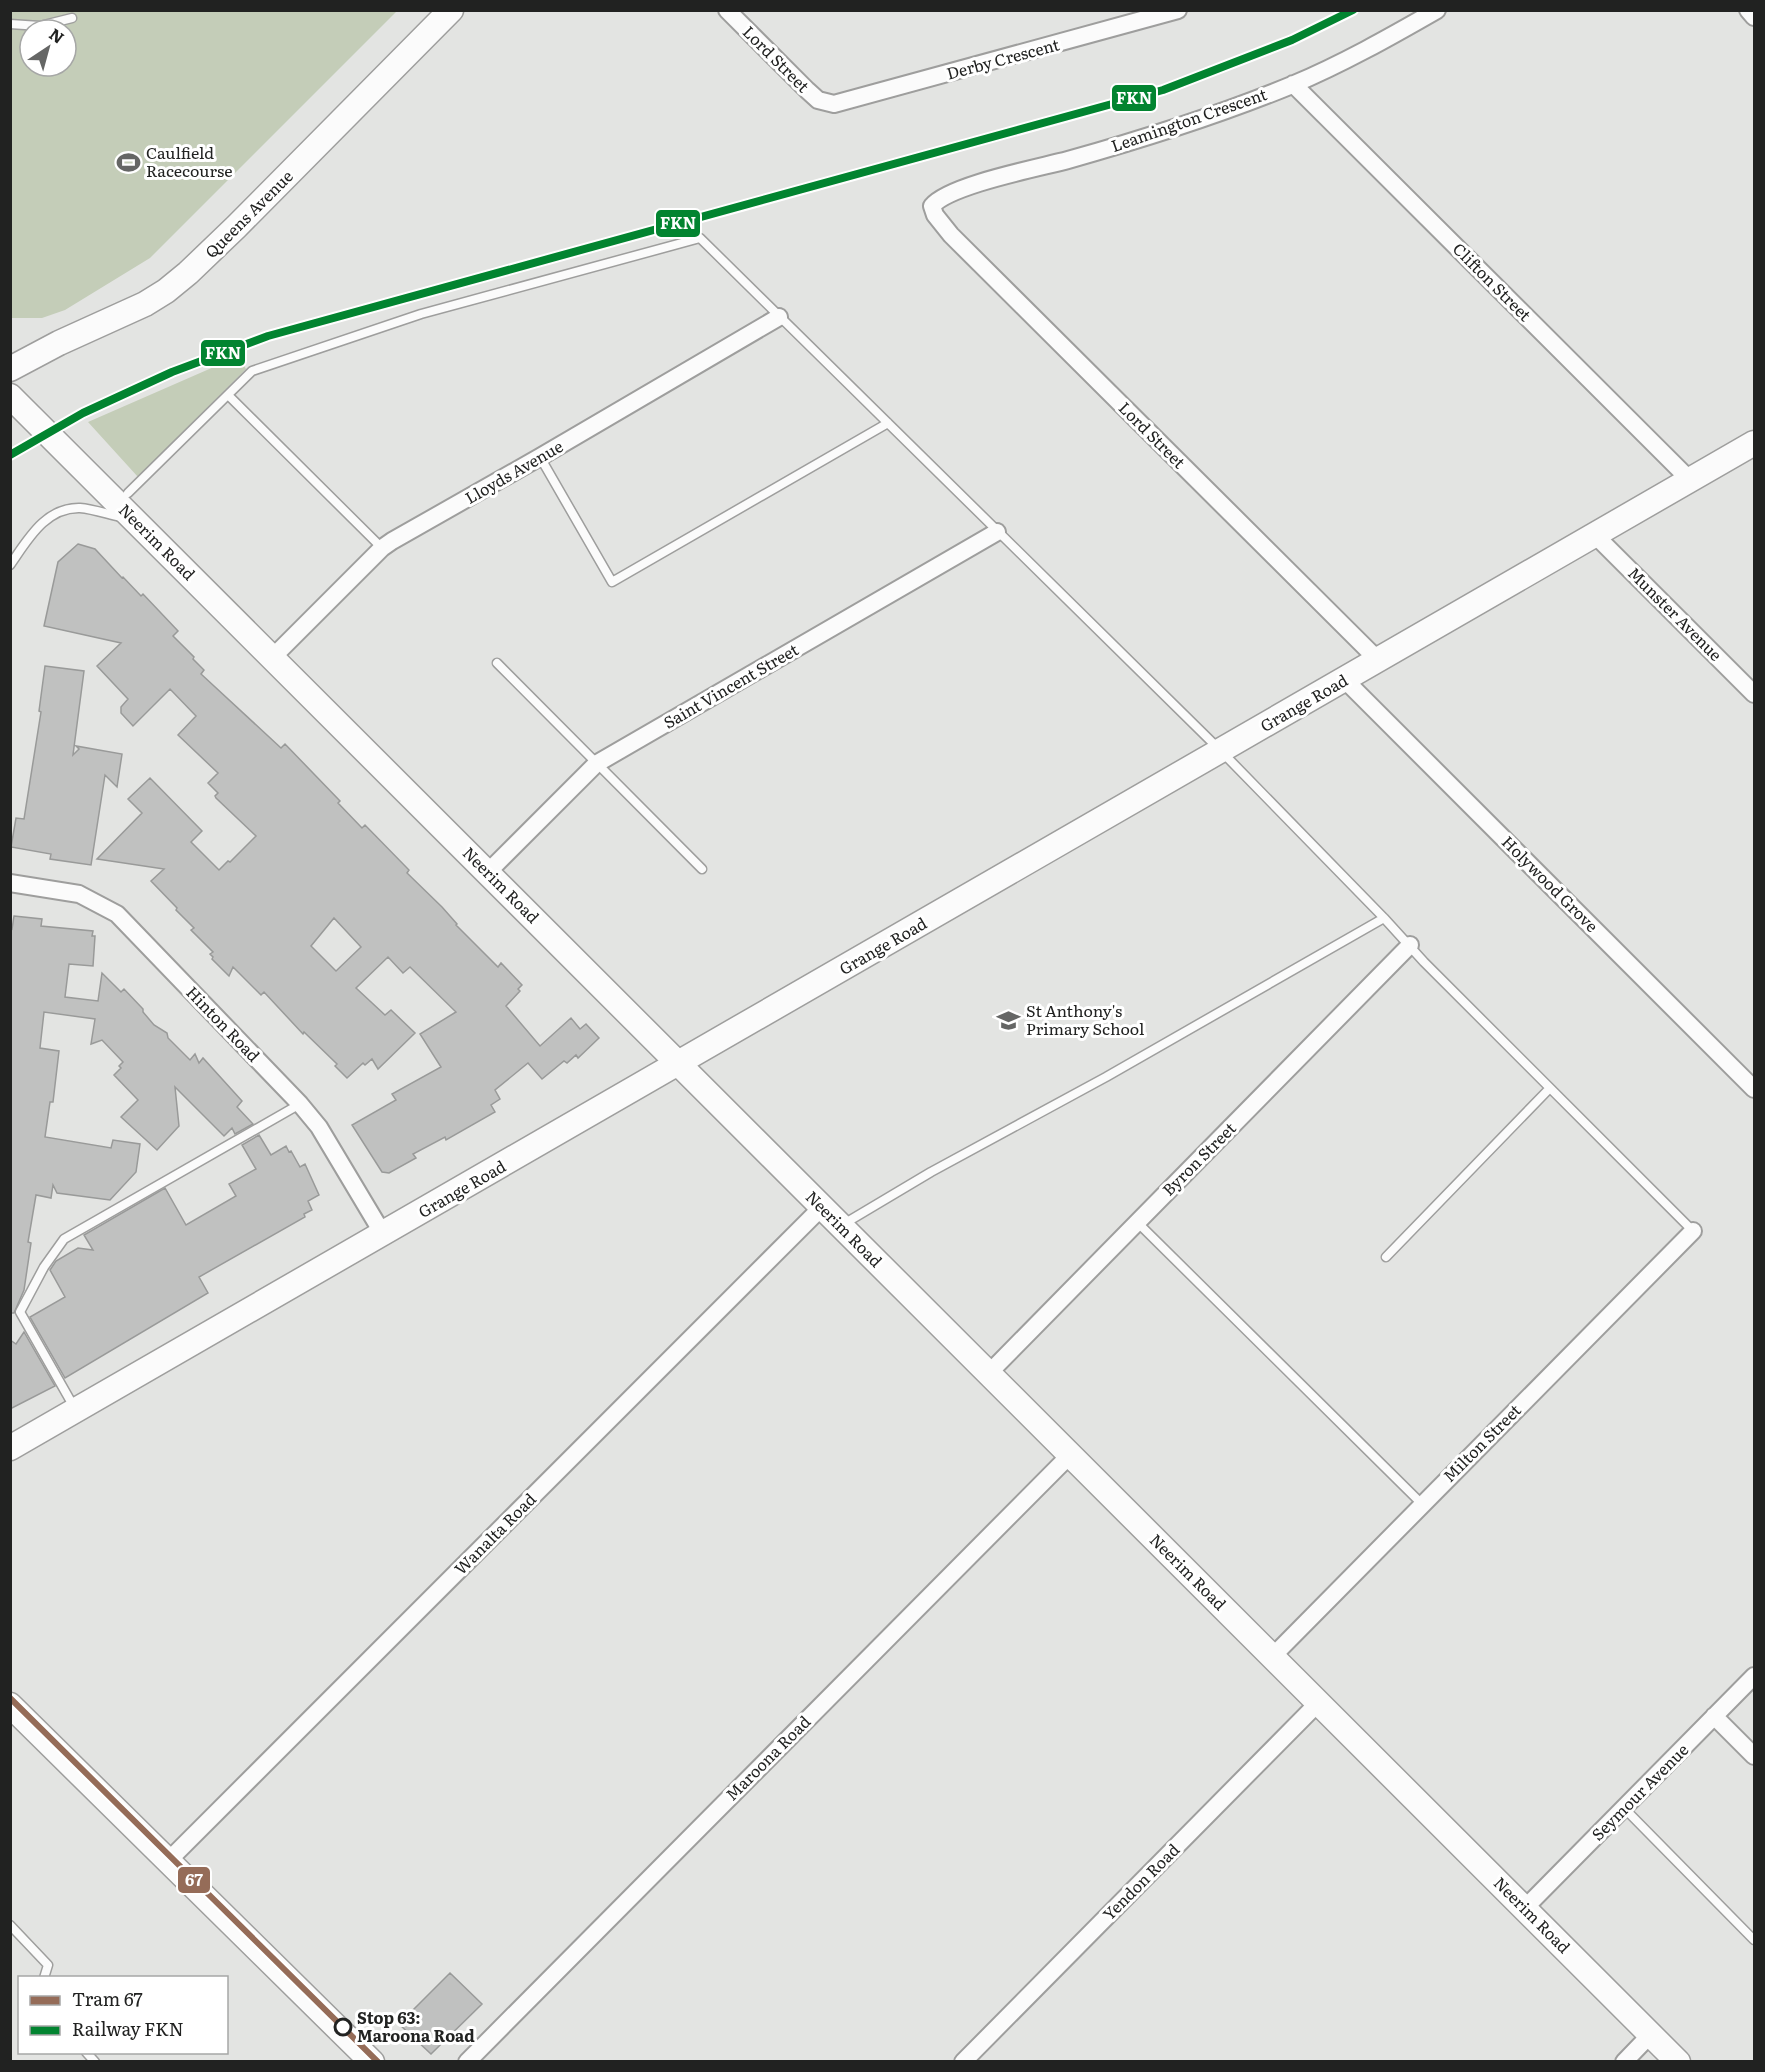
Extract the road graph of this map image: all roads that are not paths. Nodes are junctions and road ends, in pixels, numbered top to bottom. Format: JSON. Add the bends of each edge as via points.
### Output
{"nodes":[{"id":1,"x":451,"y":10,"type":"edge"},
{"id":2,"x":727,"y":10,"type":"edge"},
{"id":3,"x":1178,"y":10,"type":"edge"},
{"id":4,"x":1437,"y":10,"type":"edge"},
{"id":5,"x":1748,"y":10,"type":"edge"},
{"id":6,"x":1755,"y":17,"type":"edge"},
{"id":7,"x":1293,"y":84,"type":"junction"},
{"id":8,"x":828,"y":104,"type":"joint"},
{"id":9,"x":932,"y":207,"type":"joint"},
{"id":10,"x":779,"y":317,"type":"junction"},
{"id":11,"x":10,"y":369,"type":"edge"},
{"id":12,"x":228,"y":395,"type":"junction"},
{"id":13,"x":12,"y":397,"type":"edge"},
{"id":14,"x":888,"y":423,"type":"junction"},
{"id":15,"x":1753,"y":447,"type":"edge"},
{"id":16,"x":540,"y":457,"type":"junction"},
{"id":17,"x":1690,"y":480,"type":"junction"},
{"id":18,"x":128,"y":493,"type":"dead end"},
{"id":19,"x":136,"y":520,"type":"junction"},
{"id":20,"x":998,"y":532,"type":"junction"},
{"id":21,"x":1595,"y":535,"type":"junction"},
{"id":22,"x":382,"y":548,"type":"junction"},
{"id":23,"x":10,"y":565,"type":"edge"},
{"id":24,"x":272,"y":658,"type":"junction"},
{"id":25,"x":1378,"y":660,"type":"junction"},
{"id":26,"x":497,"y":663,"type":"dead end"},
{"id":27,"x":1345,"y":680,"type":"junction"},
{"id":28,"x":1755,"y":694,"type":"edge"},
{"id":29,"x":1221,"y":752,"type":"junction"},
{"id":30,"x":596,"y":764,"type":"junction"},
{"id":31,"x":702,"y":869,"type":"dead end"},
{"id":32,"x":488,"y":872,"type":"junction"},
{"id":33,"x":10,"y":883,"type":"edge"},
{"id":34,"x":1384,"y":918,"type":"junction"},
{"id":35,"x":1410,"y":945,"type":"junction"},
{"id":36,"x":679,"y":1064,"type":"junction"},
{"id":37,"x":1549,"y":1089,"type":"junction"},
{"id":38,"x":1755,"y":1089,"type":"edge"},
{"id":39,"x":300,"y":1104,"type":"junction"},
{"id":40,"x":822,"y":1207,"type":"junction"},
{"id":41,"x":1137,"y":1222,"type":"junction"},
{"id":42,"x":841,"y":1226,"type":"junction"},
{"id":43,"x":1693,"y":1230,"type":"joint"},
{"id":44,"x":383,"y":1234,"type":"junction"},
{"id":45,"x":1386,"y":1257,"type":"dead end"},
{"id":46,"x":989,"y":1373,"type":"junction"},
{"id":47,"x":76,"y":1410,"type":"junction"},
{"id":48,"x":10,"y":1448,"type":"edge"},
{"id":49,"x":1070,"y":1455,"type":"junction"},
{"id":50,"x":1422,"y":1504,"type":"junction"},
{"id":51,"x":1272,"y":1656,"type":"junction"},
{"id":52,"x":1755,"y":1676,"type":"edge"},
{"id":53,"x":1319,"y":1702,"type":"junction"},
{"id":54,"x":10,"y":1705,"type":"edge"},
{"id":55,"x":1714,"y":1716,"type":"junction"},
{"id":56,"x":1755,"y":1756,"type":"edge"},
{"id":57,"x":1624,"y":1808,"type":"junction"},
{"id":58,"x":168,"y":1861,"type":"junction"},
{"id":59,"x":1525,"y":1908,"type":"junction"},
{"id":60,"x":10,"y":1925,"type":"edge"},
{"id":61,"x":1755,"y":1940,"type":"edge"},
{"id":62,"x":44,"y":1976,"type":"edge"},
{"id":63,"x":1651,"y":2034,"type":"junction"},
{"id":64,"x":372,"y":2061,"type":"edge"},
{"id":65,"x":467,"y":2061,"type":"edge"},
{"id":66,"x":963,"y":2061,"type":"edge"},
{"id":67,"x":1624,"y":2061,"type":"edge"},
{"id":68,"x":1678,"y":2061,"type":"edge"}],
"edges":[{"from":1,"to":11,"type":"main road","name":"Queens Avenue","via":[[236,227],[166,291]]},
{"from":2,"to":8,"type":"street","name":"Lord Street","via":[[807,90]]},
{"from":3,"to":8,"type":"street","name":"Derby Crescent","via":[[840,104]]},
{"from":4,"to":7,"type":"street","name":"Leamington Crescent","via":[[1373,47]]},
{"from":5,"to":6,"type":"street"},
{"from":7,"to":9,"type":"street","name":"Leamington Crescent","via":[[1173,128],[963,188],[937,200]]},
{"from":7,"to":17,"type":"street","name":"Clifton Street"},
{"from":9,"to":25,"type":"street","name":"Lord Street","via":[[951,235]]},
{"from":10,"to":12,"type":"lane","via":[[700,238],[421,314],[252,371]]},
{"from":10,"to":14,"type":"lane"},
{"from":10,"to":16,"type":"street","name":"Lloyds Avenue"},
{"from":12,"to":18,"type":"lane"},
{"from":12,"to":22,"type":"lane"},
{"from":13,"to":19,"type":"main road","name":"Neerim Road"},
{"from":14,"to":16,"type":"lane","via":[[612,582]]},
{"from":14,"to":20,"type":"lane"},
{"from":15,"to":17,"type":"main road","name":"Grange Road"},
{"from":16,"to":22,"type":"street","name":"Lloyds Avenue"},
{"from":17,"to":21,"type":"main road","name":"Grange Road"},
{"from":19,"to":23,"type":"lane","via":[[82,508],[63,511],[39,526]]},
{"from":19,"to":24,"type":"main road","name":"Neerim Road"},
{"from":20,"to":29,"type":"lane"},
{"from":20,"to":30,"type":"street","name":"Saint Vincent Street"},
{"from":21,"to":25,"type":"main road","name":"Grange Road"},
{"from":21,"to":28,"type":"street","name":"Munster Avenue"},
{"from":22,"to":24,"type":"street","name":"Lloyds Avenue"},
{"from":24,"to":32,"type":"main road","name":"Neerim Road"},
{"from":25,"to":27,"type":"main road","name":"Grange Road"},
{"from":26,"to":30,"type":"lane"},
{"from":27,"to":29,"type":"main road","name":"Grange Road"},
{"from":27,"to":38,"type":"street","name":"Holywood Grove"},
{"from":29,"to":34,"type":"lane"},
{"from":29,"to":36,"type":"main road","name":"Grange Road"},
{"from":30,"to":31,"type":"lane"},
{"from":30,"to":32,"type":"street","name":"Saint Vincent Street"},
{"from":32,"to":36,"type":"main road","name":"Neerim Road"},
{"from":33,"to":39,"type":"street","name":"Hinton Road","via":[[79,894],[117,914]]},
{"from":34,"to":35,"type":"lane"},
{"from":34,"to":42,"type":"lane"},
{"from":35,"to":37,"type":"lane"},
{"from":35,"to":41,"type":"street","name":"Byron Street"},
{"from":36,"to":40,"type":"main road","name":"Neerim Road"},
{"from":36,"to":44,"type":"main road","name":"Grange Road"},
{"from":37,"to":43,"type":"lane"},
{"from":37,"to":45,"type":"lane"},
{"from":39,"to":44,"type":"street","name":"Hinton Road","via":[[319,1127]]},
{"from":39,"to":47,"type":"lane","via":[[64,1239],[20,1312]]},
{"from":40,"to":42,"type":"main road","name":"Neerim Road"},
{"from":40,"to":58,"type":"street","name":"Wanalta Road"},
{"from":41,"to":46,"type":"street","name":"Byron Street"},
{"from":41,"to":50,"type":"lane"},
{"from":42,"to":46,"type":"main road","name":"Neerim Road"},
{"from":43,"to":50,"type":"street","name":"Milton Street"},
{"from":44,"to":47,"type":"main road","name":"Grange Road"},
{"from":46,"to":49,"type":"main road","name":"Neerim Road"},
{"from":47,"to":48,"type":"main road","name":"Grange Road"},
{"from":49,"to":51,"type":"main road","name":"Neerim Road"},
{"from":49,"to":65,"type":"street","name":"Maroona Road"},
{"from":50,"to":51,"type":"street","name":"Milton Street"},
{"from":51,"to":53,"type":"main road","name":"Neerim Road"},
{"from":52,"to":55,"type":"street","name":"Seymour Avenue"},
{"from":53,"to":59,"type":"main road","name":"Neerim Road"},
{"from":53,"to":66,"type":"street","name":"Yendon Road"},
{"from":54,"to":58,"type":"main road"},
{"from":55,"to":56,"type":"street"},
{"from":55,"to":57,"type":"street","name":"Seymour Avenue"},
{"from":57,"to":59,"type":"street","name":"Seymour Avenue"},
{"from":57,"to":61,"type":"lane"},
{"from":58,"to":64,"type":"main road"},
{"from":59,"to":63,"type":"main road","name":"Neerim Road"},
{"from":60,"to":62,"type":"lane","via":[[48,1965]]},
{"from":63,"to":67,"type":"street"},
{"from":63,"to":68,"type":"main road","name":"Neerim Road"}]}
